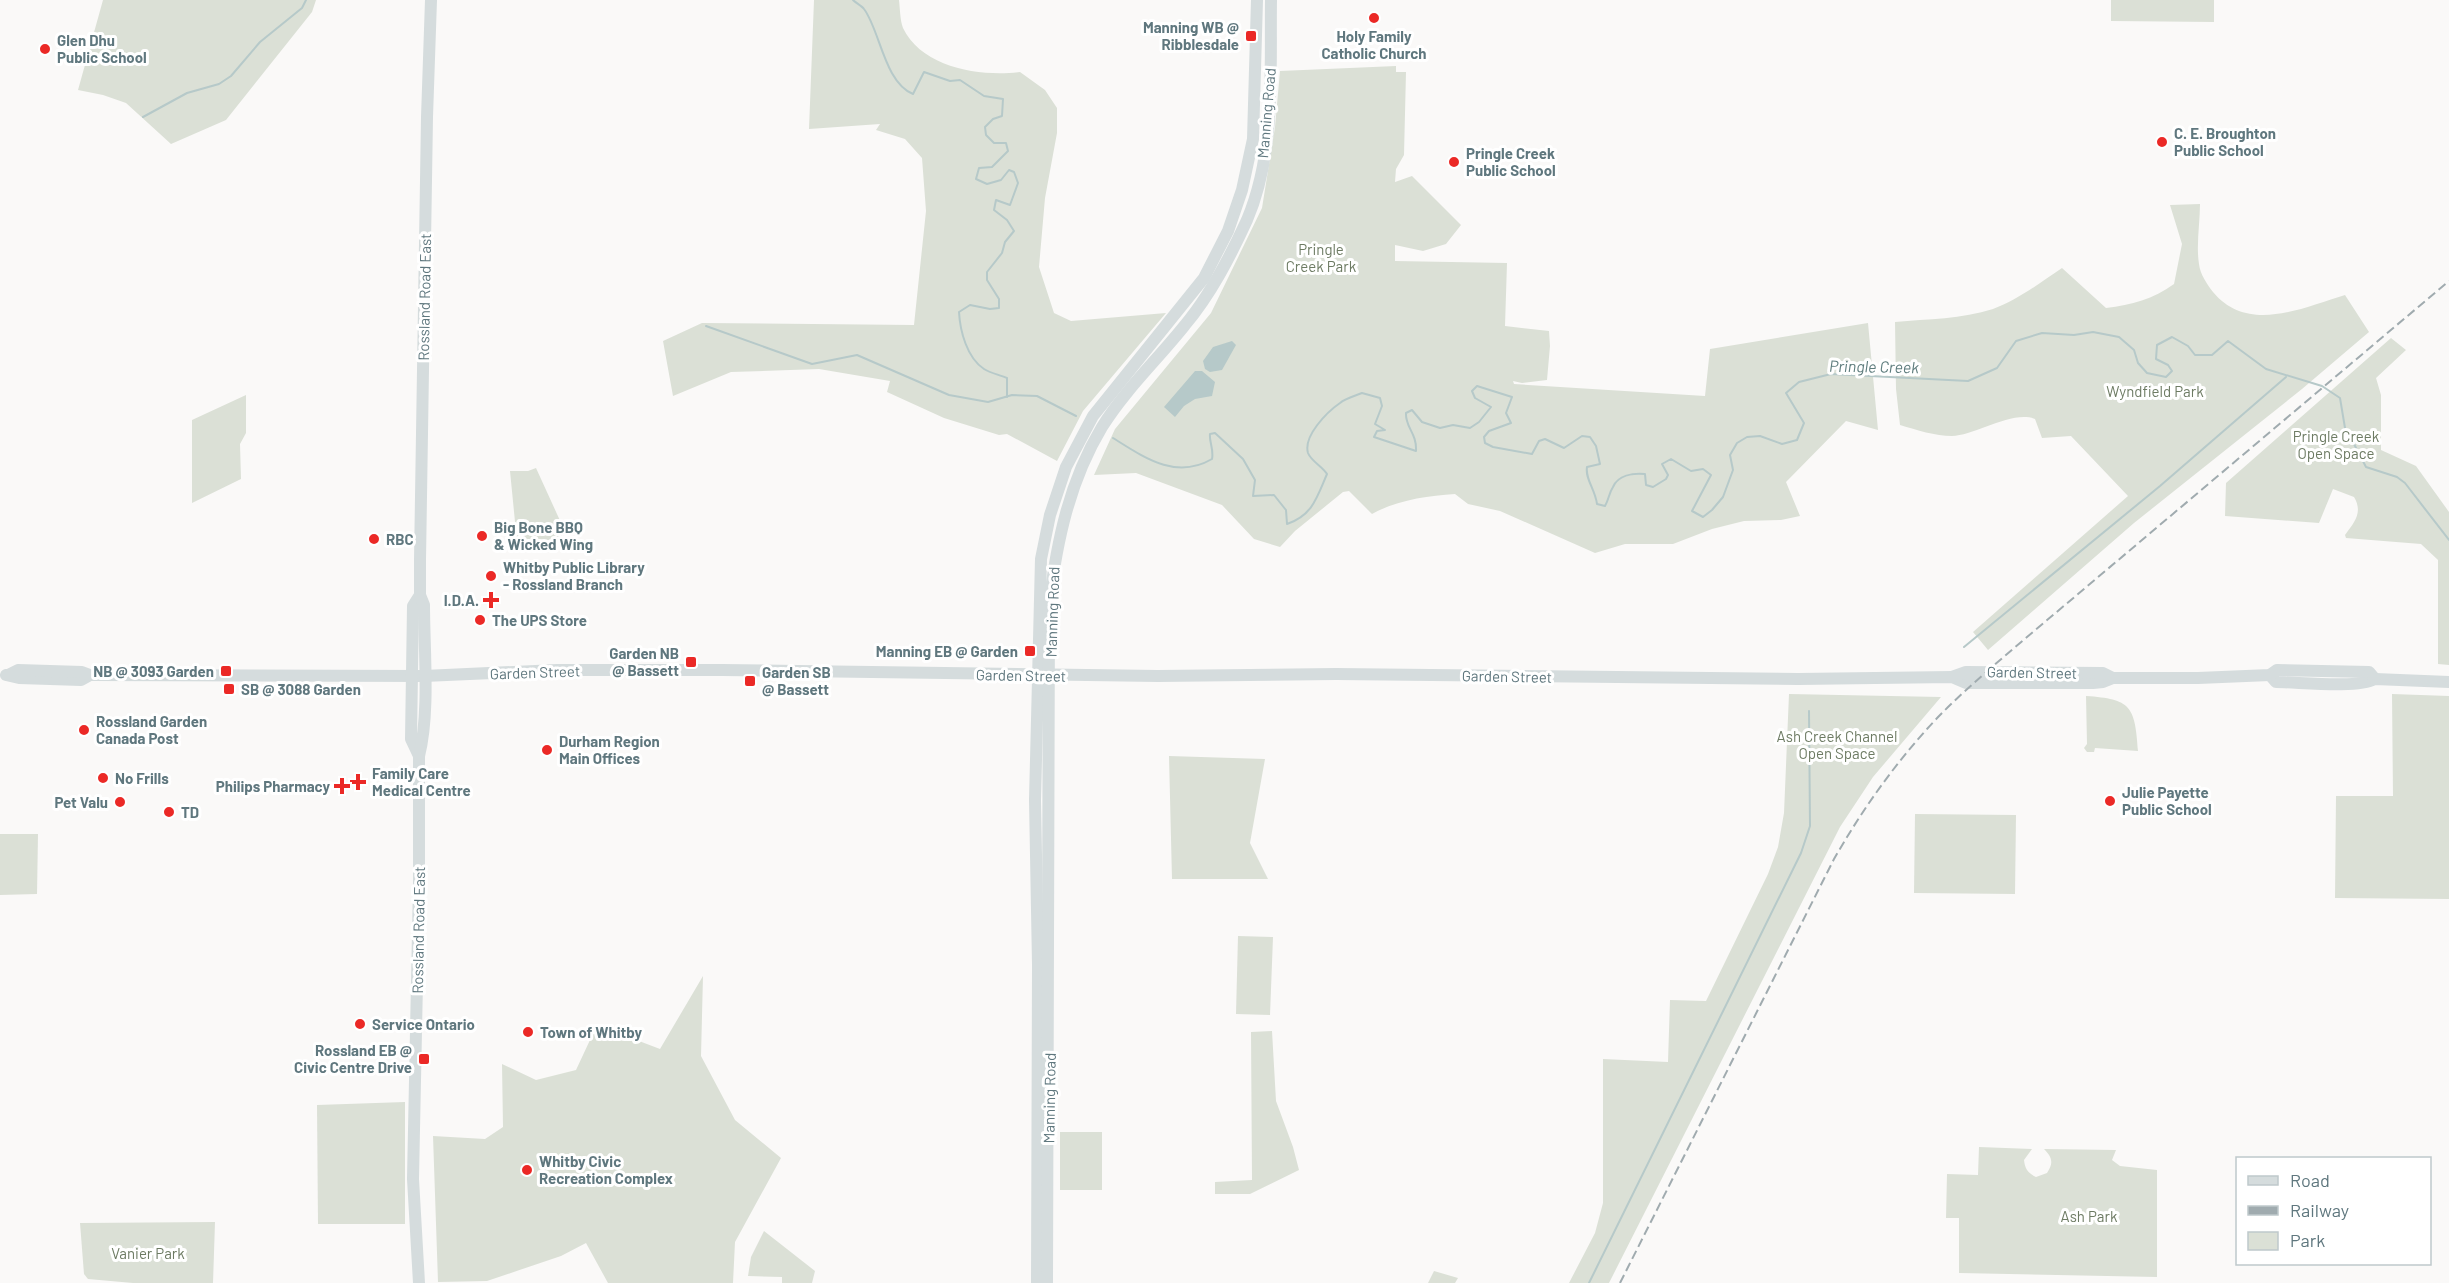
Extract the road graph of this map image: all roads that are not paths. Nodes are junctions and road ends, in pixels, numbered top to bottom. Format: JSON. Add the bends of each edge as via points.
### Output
{"nodes":[{"id":1,"x":431,"y":0,"type":"edge"},
{"id":2,"x":1257,"y":0,"type":"edge"},
{"id":3,"x":1271,"y":0,"type":"edge"},
{"id":4,"x":2078,"y":673,"type":"junction"},
{"id":5,"x":4,"y":675,"type":"edge"},
{"id":6,"x":1044,"y":675,"type":"junction"},
{"id":7,"x":419,"y":676,"type":"junction"},
{"id":8,"x":1952,"y":677,"type":"junction"},
{"id":9,"x":2113,"y":678,"type":"junction"},
{"id":10,"x":2449,"y":681,"type":"edge"},
{"id":11,"x":2064,"y":683,"type":"junction"},
{"id":12,"x":419,"y":1283,"type":"edge"},
{"id":13,"x":1037,"y":1283,"type":"edge"},
{"id":14,"x":1047,"y":1283,"type":"edge"}],
"edges":[{"from":1,"to":7,"type":"main road","name":"Rossland Road East","via":[[420,595],[424,605]]},
{"from":2,"to":6,"type":"main road","name":"Manning Road","via":[[1253,139],[1242,190],[1228,231],[1204,278],[1093,416],[1066,467],[1050,514],[1041,559]]},
{"from":3,"to":6,"type":"main road","name":"Manning Road","via":[[1267,141],[1258,186],[1214,285],[1187,324],[1112,413],[1073,485],[1055,559]]},
{"from":4,"to":8,"type":"main road","name":"Garden Street","via":[[1966,672]]},
{"from":4,"to":9,"type":"main road","name":"Garden Street","via":[[2103,673]]},
{"from":4,"to":11,"type":"main road"},
{"from":5,"to":7,"type":"main road","name":"Garden Street","via":[[18,670],[90,675]]},
{"from":6,"to":7,"type":"main road","name":"Garden Street","via":[[557,670]]},
{"from":6,"to":8,"type":"main road","name":"Garden Street"},
{"from":6,"to":13,"type":"main road","name":"Manning Road","via":[[1035,800]]},
{"from":6,"to":14,"type":"main road","name":"Manning Road"},
{"from":7,"to":12,"type":"main road","name":"Rossland Road East","via":[[423,740],[419,756],[413,1179]]},
{"from":8,"to":11,"type":"main road","name":"Garden Street","via":[[1966,683]]},
{"from":9,"to":10,"type":"main road","name":"Garden Street","via":[[2270,675],[2276,682]]},
{"from":9,"to":11,"type":"main road","name":"Garden Street"}]}
